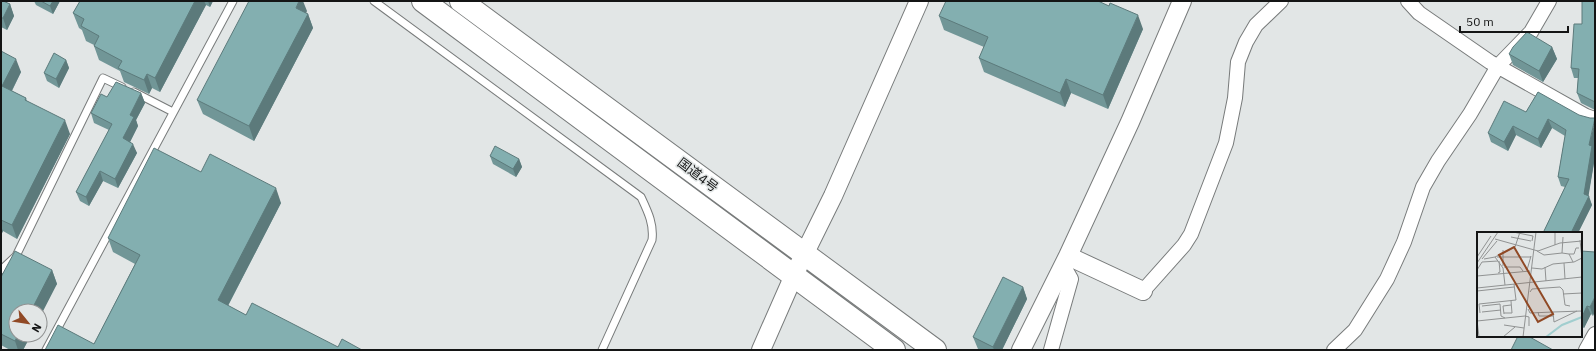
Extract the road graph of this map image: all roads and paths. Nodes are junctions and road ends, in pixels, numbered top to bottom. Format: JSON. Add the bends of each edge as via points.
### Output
{"nodes":[{"id":1,"x":233,"y":1,"type":"edge"},
{"id":2,"x":374,"y":1,"type":"edge"},
{"id":3,"x":423,"y":1,"type":"edge"},
{"id":4,"x":461,"y":1,"type":"edge"},
{"id":5,"x":919,"y":1,"type":"edge"},
{"id":6,"x":1182,"y":1,"type":"edge"},
{"id":7,"x":1281,"y":1,"type":"edge"},
{"id":8,"x":1408,"y":1,"type":"edge"},
{"id":9,"x":1549,"y":1,"type":"edge"},
{"id":10,"x":1498,"y":66,"type":"junction"},
{"id":11,"x":173,"y":112,"type":"junction"},
{"id":12,"x":1595,"y":119,"type":"edge"},
{"id":13,"x":805,"y":254,"type":"junction"},
{"id":14,"x":1065,"y":260,"type":"junction"},
{"id":15,"x":1,"y":270,"type":"edge"},
{"id":16,"x":794,"y":275,"type":"junction"},
{"id":17,"x":1143,"y":290,"type":"joint"},
{"id":18,"x":1595,"y":334,"type":"edge"},
{"id":19,"x":46,"y":350,"type":"edge"},
{"id":20,"x":602,"y":350,"type":"edge"},
{"id":21,"x":761,"y":350,"type":"edge"},
{"id":22,"x":894,"y":350,"type":"edge"},
{"id":23,"x":935,"y":350,"type":"edge"},
{"id":24,"x":1021,"y":350,"type":"edge"},
{"id":25,"x":1051,"y":350,"type":"edge"},
{"id":26,"x":1334,"y":350,"type":"edge"},
{"id":27,"x":1586,"y":350,"type":"edge"}],
"edges":[{"from":1,"to":11,"type":"lane"},
{"from":2,"to":20,"type":"lane","via":[[641,197],[652,222],[652,240]]},
{"from":3,"to":16,"type":"highway","name":"国道4号"},
{"from":4,"to":13,"type":"highway","name":"国道4号"},
{"from":5,"to":13,"type":"street"},
{"from":6,"to":14,"type":"street","via":[[1130,122]]},
{"from":7,"to":17,"type":"street","via":[[1256,25],[1238,62],[1235,98],[1226,144],[1191,234]]},
{"from":8,"to":10,"type":"street","via":[[1419,14]]},
{"from":9,"to":10,"type":"street","via":[[1531,32]]},
{"from":10,"to":12,"type":"street"},
{"from":10,"to":26,"type":"street","via":[[1423,186],[1404,242],[1371,308],[1356,330]]},
{"from":11,"to":15,"type":"lane","via":[[103,78],[16,256]]},
{"from":11,"to":19,"type":"lane"},
{"from":13,"to":16,"type":"street"},
{"from":13,"to":23,"type":"highway","name":"国道4号"},
{"from":14,"to":17,"type":"street"},
{"from":14,"to":24,"type":"street"},
{"from":14,"to":25,"type":"street","via":[[1070,279]]},
{"from":16,"to":21,"type":"street"},
{"from":16,"to":22,"type":"highway","name":"国道4号"},
{"from":18,"to":27,"type":"street"}]}
